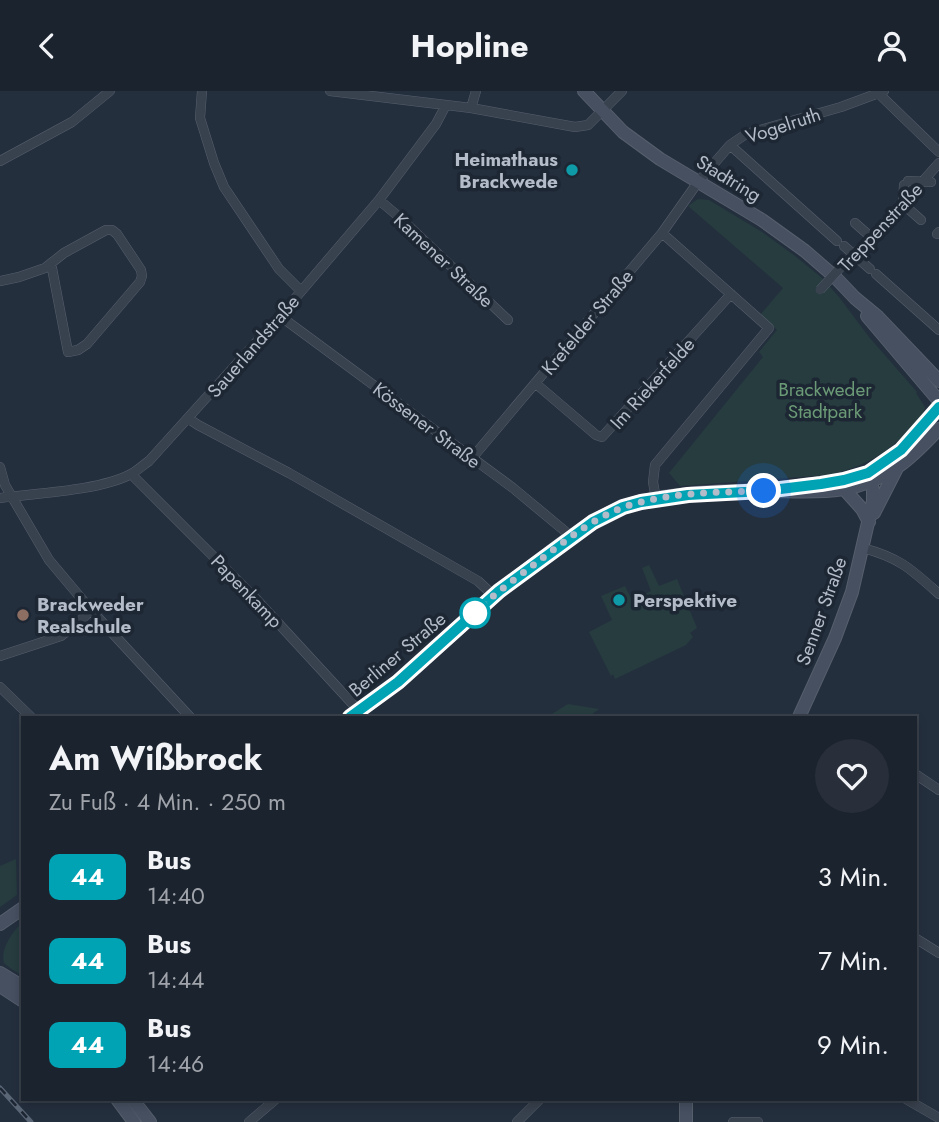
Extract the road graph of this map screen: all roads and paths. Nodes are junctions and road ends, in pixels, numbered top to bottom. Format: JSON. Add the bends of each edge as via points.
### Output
{"nodes":[{"id":1,"x":110,"y":91,"type":"edge"},
{"id":2,"x":202,"y":91,"type":"edge"},
{"id":3,"x":330,"y":91,"type":"edge"},
{"id":4,"x":476,"y":91,"type":"edge"},
{"id":5,"x":584,"y":91,"type":"edge"},
{"id":6,"x":622,"y":91,"type":"edge"},
{"id":7,"x":881,"y":92,"type":"edge"},
{"id":8,"x":410,"y":96,"type":"edge"},
{"id":9,"x":446,"y":105,"type":"junction"},
{"id":10,"x":471,"y":108,"type":"junction"},
{"id":11,"x":603,"y":112,"type":"junction"},
{"id":12,"x":730,"y":145,"type":"junction"},
{"id":13,"x":939,"y":152,"type":"edge"},
{"id":14,"x":0,"y":161,"type":"edge"},
{"id":15,"x":933,"y":173,"type":"edge"},
{"id":16,"x":698,"y":182,"type":"junction"},
{"id":17,"x":379,"y":200,"type":"junction"},
{"id":18,"x":903,"y":204,"type":"junction"},
{"id":19,"x":921,"y":220,"type":"dead end"},
{"id":20,"x":855,"y":223,"type":"dead end"},
{"id":21,"x":662,"y":233,"type":"junction"},
{"id":22,"x":872,"y":238,"type":"junction"},
{"id":23,"x":850,"y":257,"type":"junction"},
{"id":24,"x":51,"y":263,"type":"junction"},
{"id":25,"x":0,"y":281,"type":"edge"},
{"id":26,"x":301,"y":291,"type":"junction"},
{"id":27,"x":820,"y":291,"type":"dead end"},
{"id":28,"x":731,"y":294,"type":"junction"},
{"id":29,"x":855,"y":298,"type":"junction"},
{"id":30,"x":280,"y":316,"type":"junction"},
{"id":31,"x":508,"y":320,"type":"dead end"},
{"id":32,"x":939,"y":330,"type":"edge"},
{"id":33,"x":939,"y":381,"type":"edge"},
{"id":34,"x":535,"y":383,"type":"junction"},
{"id":35,"x":939,"y":401,"type":"edge"},
{"id":36,"x":939,"y":407,"type":"edge"},
{"id":37,"x":189,"y":419,"type":"junction"},
{"id":38,"x":939,"y":429,"type":"edge"},
{"id":39,"x":472,"y":458,"type":"junction"},
{"id":40,"x":0,"y":467,"type":"edge"},
{"id":41,"x":897,"y":468,"type":"junction"},
{"id":42,"x":131,"y":474,"type":"junction"},
{"id":43,"x":869,"y":477,"type":"junction"},
{"id":44,"x":845,"y":489,"type":"junction"},
{"id":45,"x":764,"y":491,"type":"junction"},
{"id":46,"x":11,"y":497,"type":"junction"},
{"id":47,"x":0,"y":498,"type":"edge"},
{"id":48,"x":656,"y":499,"type":"junction"},
{"id":49,"x":869,"y":522,"type":"junction"},
{"id":50,"x":570,"y":538,"type":"junction"},
{"id":51,"x":863,"y":548,"type":"junction"},
{"id":52,"x":939,"y":594,"type":"edge"},
{"id":53,"x":494,"y":596,"type":"junction"},
{"id":54,"x":91,"y":610,"type":"junction"},
{"id":55,"x":0,"y":656,"type":"edge"},
{"id":56,"x":0,"y":687,"type":"edge"},
{"id":57,"x":355,"y":715,"type":"edge"},
{"id":58,"x":30,"y":716,"type":"edge"},
{"id":59,"x":189,"y":716,"type":"edge"},
{"id":60,"x":799,"y":716,"type":"edge"},
{"id":61,"x":917,"y":775,"type":"edge"},
{"id":62,"x":939,"y":790,"type":"edge"},
{"id":63,"x":21,"y":909,"type":"edge"},
{"id":64,"x":0,"y":924,"type":"edge"},
{"id":65,"x":917,"y":940,"type":"edge"},
{"id":66,"x":939,"y":953,"type":"edge"},
{"id":67,"x":0,"y":973,"type":"edge"},
{"id":68,"x":21,"y":985,"type":"edge"},
{"id":69,"x":0,"y":986,"type":"edge"},
{"id":70,"x":21,"y":1000,"type":"edge"},
{"id":71,"x":118,"y":1101,"type":"edge"},
{"id":72,"x":134,"y":1101,"type":"edge"},
{"id":73,"x":274,"y":1101,"type":"edge"},
{"id":74,"x":538,"y":1101,"type":"edge"},
{"id":75,"x":686,"y":1101,"type":"edge"},
{"id":76,"x":909,"y":1101,"type":"edge"},
{"id":77,"x":939,"y":1118,"type":"edge"},
{"id":78,"x":134,"y":1122,"type":"edge"},
{"id":79,"x":150,"y":1122,"type":"edge"},
{"id":80,"x":249,"y":1122,"type":"edge"},
{"id":81,"x":517,"y":1122,"type":"edge"},
{"id":82,"x":686,"y":1122,"type":"edge"},
{"id":83,"x":733,"y":1122,"type":"edge"},
{"id":84,"x":758,"y":1122,"type":"edge"}],
"edges":[{"from":1,"to":14,"type":"street","via":[[72,122]]},
{"from":2,"to":26,"type":"street","via":[[200,118],[224,187],[279,269]]},
{"from":3,"to":8,"type":"street"},
{"from":4,"to":10,"type":"street"},
{"from":5,"to":11,"type":"street","name":"Stadtring"},
{"from":6,"to":11,"type":"street"},
{"from":7,"to":12,"type":"street","name":"Vogelruth","via":[[746,134]]},
{"from":7,"to":13,"type":"street"},
{"from":8,"to":9,"type":"street"},
{"from":9,"to":10,"type":"street"},
{"from":9,"to":17,"type":"street","name":"Sauerlandstraße"},
{"from":10,"to":11,"type":"street","via":[[568,127],[588,125]]},
{"from":11,"to":16,"type":"street","name":"Stadtring","via":[[623,132]]},
{"from":12,"to":16,"type":"street","name":"Vogelruth"},
{"from":12,"to":23,"type":"street"},
{"from":15,"to":18,"type":"street","name":"Treppenstraße"},
{"from":15,"to":18,"type":"street","via":[[906,183]]},
{"from":16,"to":21,"type":"street","name":"Krefelder Straße"},
{"from":16,"to":29,"type":"street","name":"Stadtring","via":[[805,251]]},
{"from":17,"to":26,"type":"street","name":"Sauerlandstraße"},
{"from":17,"to":31,"type":"street","name":"Kamener Straße"},
{"from":18,"to":19,"type":"street"},
{"from":18,"to":22,"type":"street","name":"Treppenstraße"},
{"from":20,"to":22,"type":"street"},
{"from":21,"to":28,"type":"street"},
{"from":21,"to":34,"type":"street","name":"Krefelder Straße"},
{"from":22,"to":23,"type":"street","name":"Treppenstraße"},
{"from":23,"to":27,"type":"street","name":"Treppenstraße","bridge":true},
{"from":23,"to":32,"type":"street"},
{"from":24,"to":24,"type":"street","via":[[112,230],[142,276],[87,344],[68,352]]},
{"from":24,"to":25,"type":"street"},
{"from":26,"to":30,"type":"street","name":"Sauerlandstraße"},
{"from":28,"to":34,"type":"street","name":"Im Riekerfelde","via":[[602,437]]},
{"from":28,"to":48,"type":"street","via":[[769,328],[655,465]]},
{"from":29,"to":33,"type":"street","name":"Stadtring"},
{"from":29,"to":35,"type":"street","name":"Stadtring"},
{"from":30,"to":37,"type":"street","name":"Sauerlandstraße"},
{"from":30,"to":39,"type":"street","name":"Kössener Straße"},
{"from":34,"to":39,"type":"street","name":"Krefelder Straße"},
{"from":36,"to":43,"type":"street","name":"Berliner Straße","via":[[901,450]]},
{"from":37,"to":42,"type":"street","name":"Sauerlandstraße"},
{"from":37,"to":53,"type":"street","via":[[478,581]]},
{"from":38,"to":41,"type":"street","name":"Berliner Straße"},
{"from":39,"to":50,"type":"street","name":"Kössener Straße"},
{"from":40,"to":46,"type":"street"},
{"from":41,"to":43,"type":"street","name":"Berliner Straße"},
{"from":41,"to":49,"type":"street"},
{"from":42,"to":46,"type":"street","name":"Sauerlandstraße","via":[[89,486]]},
{"from":42,"to":57,"type":"street","name":"Papenkamp","via":[[256,599]]},
{"from":43,"to":44,"type":"street","name":"Berliner Straße"},
{"from":43,"to":45,"type":"street","name":"Berliner Straße"},
{"from":43,"to":49,"type":"street","name":"Senner Straße","via":[[873,501]]},
{"from":44,"to":45,"type":"street","name":"Berliner Straße"},
{"from":44,"to":49,"type":"street"},
{"from":45,"to":48,"type":"street","name":"Berliner Straße"},
{"from":46,"to":47,"type":"street","name":"Sauerlandstraße"},
{"from":46,"to":54,"type":"street","via":[[49,560]]},
{"from":48,"to":50,"type":"street","name":"Berliner Straße","via":[[623,507]]},
{"from":49,"to":51,"type":"street","name":"Senner Straße"},
{"from":50,"to":53,"type":"street","name":"Berliner Straße"},
{"from":51,"to":52,"type":"street","via":[[906,565]]},
{"from":51,"to":60,"type":"street","name":"Senner Straße","via":[[843,617]]},
{"from":53,"to":57,"type":"street","name":"Berliner Straße"},
{"from":54,"to":55,"type":"street","via":[[61,636]]},
{"from":54,"to":59,"type":"street"},
{"from":56,"to":58,"type":"street"},
{"from":61,"to":62,"type":"street"},
{"from":63,"to":64,"type":"street"},
{"from":65,"to":66,"type":"street"},
{"from":67,"to":68,"type":"street"},
{"from":69,"to":70,"type":"street"},
{"from":71,"to":78,"type":"street"},
{"from":72,"to":79,"type":"street"},
{"from":73,"to":80,"type":"street"},
{"from":74,"to":81,"type":"street"},
{"from":75,"to":82,"type":"street"},
{"from":76,"to":77,"type":"street"},
{"from":83,"to":84,"type":"street"}]}
